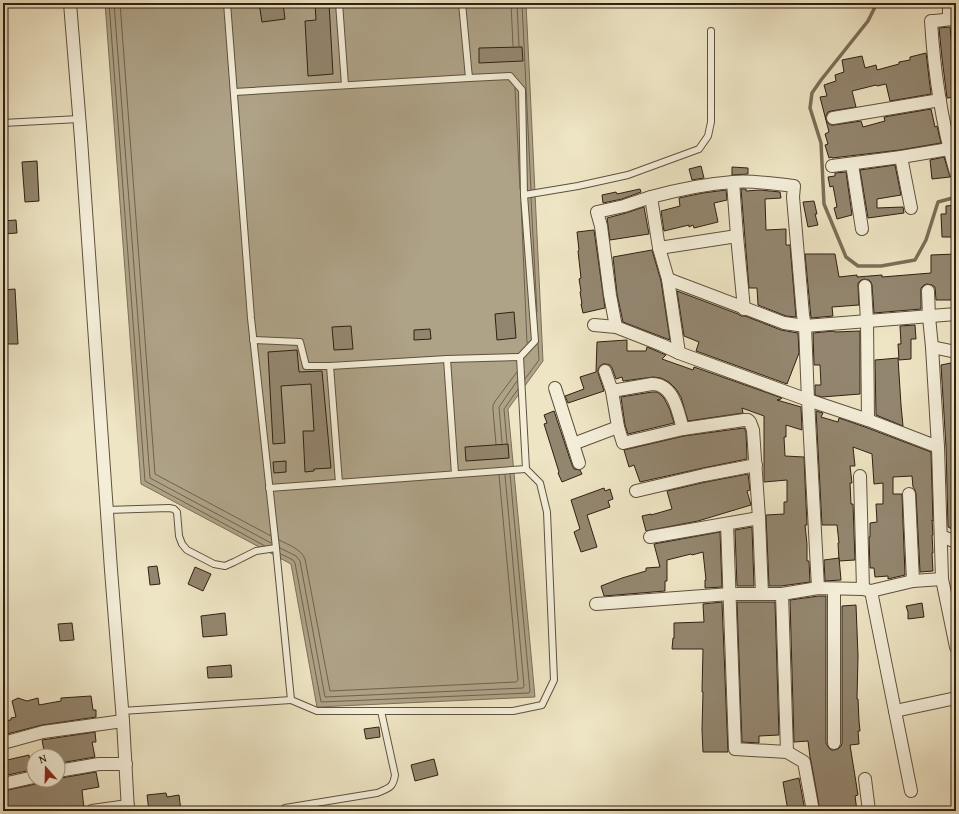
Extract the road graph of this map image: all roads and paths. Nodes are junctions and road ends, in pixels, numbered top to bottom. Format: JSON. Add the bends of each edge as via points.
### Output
{"nodes":[{"id":1,"x":70,"y":3,"type":"edge"},
{"id":2,"x":228,"y":3,"type":"edge"},
{"id":3,"x":339,"y":3,"type":"edge"},
{"id":4,"x":462,"y":3,"type":"edge"},
{"id":5,"x":949,"y":3,"type":"edge"},
{"id":6,"x":952,"y":19,"type":"edge"},
{"id":7,"x":710,"y":31,"type":"dead end"},
{"id":8,"x":468,"y":78,"type":"junction"},
{"id":9,"x":345,"y":86,"type":"junction"},
{"id":10,"x":234,"y":92,"type":"junction"},
{"id":11,"x":940,"y":100,"type":"junction"},
{"id":12,"x":833,"y":118,"type":"dead end"},
{"id":13,"x":80,"y":119,"type":"junction"},
{"id":14,"x":3,"y":123,"type":"edge"},
{"id":15,"x":949,"y":149,"type":"junction"},
{"id":16,"x":901,"y":158,"type":"junction"},
{"id":17,"x":852,"y":164,"type":"junction"},
{"id":18,"x":832,"y":166,"type":"dead end"},
{"id":19,"x":956,"y":173,"type":"edge"},
{"id":20,"x":732,"y":182,"type":"junction"},
{"id":21,"x":524,"y":195,"type":"junction"},
{"id":22,"x":651,"y":197,"type":"junction"},
{"id":23,"x":911,"y":208,"type":"dead end"},
{"id":24,"x":862,"y":229,"type":"dead end"},
{"id":25,"x":737,"y":236,"type":"junction"},
{"id":26,"x":659,"y":248,"type":"junction"},
{"id":27,"x":668,"y":279,"type":"junction"},
{"id":28,"x":864,"y":286,"type":"dead end"},
{"id":29,"x":928,"y":291,"type":"dead end"},
{"id":30,"x":744,"y":309,"type":"junction"},
{"id":31,"x":956,"y":314,"type":"edge"},
{"id":32,"x":929,"y":317,"type":"junction"},
{"id":33,"x":867,"y":321,"type":"junction"},
{"id":34,"x":594,"y":325,"type":"dead end"},
{"id":35,"x":616,"y":326,"type":"junction"},
{"id":36,"x":805,"y":326,"type":"junction"},
{"id":37,"x":253,"y":340,"type":"junction"},
{"id":38,"x":932,"y":346,"type":"junction"},
{"id":39,"x":956,"y":352,"type":"edge"},
{"id":40,"x":679,"y":353,"type":"junction"},
{"id":41,"x":520,"y":357,"type":"junction"},
{"id":42,"x":447,"y":359,"type":"junction"},
{"id":43,"x":330,"y":366,"type":"junction"},
{"id":44,"x":604,"y":371,"type":"dead end"},
{"id":45,"x":555,"y":388,"type":"dead end"},
{"id":46,"x":612,"y":391,"type":"junction"},
{"id":47,"x":808,"y":400,"type":"junction"},
{"id":48,"x":868,"y":420,"type":"junction"},
{"id":49,"x":618,"y":427,"type":"junction"},
{"id":50,"x":682,"y":429,"type":"junction"},
{"id":51,"x":573,"y":444,"type":"junction"},
{"id":52,"x":938,"y":447,"type":"junction"},
{"id":53,"x":579,"y":463,"type":"dead end"},
{"id":54,"x":756,"y":465,"type":"junction"},
{"id":55,"x":526,"y":469,"type":"junction"},
{"id":56,"x":455,"y":474,"type":"junction"},
{"id":57,"x":860,"y":476,"type":"dead end"},
{"id":58,"x":339,"y":483,"type":"junction"},
{"id":59,"x":269,"y":488,"type":"junction"},
{"id":60,"x":636,"y":491,"type":"dead end"},
{"id":61,"x":909,"y":494,"type":"dead end"},
{"id":62,"x":107,"y":510,"type":"junction"},
{"id":63,"x":759,"y":518,"type":"junction"},
{"id":64,"x":727,"y":524,"type":"junction"},
{"id":65,"x":941,"y":536,"type":"junction"},
{"id":66,"x":650,"y":538,"type":"dead end"},
{"id":67,"x":956,"y":542,"type":"edge"},
{"id":68,"x":276,"y":548,"type":"junction"},
{"id":69,"x":942,"y":579,"type":"junction"},
{"id":70,"x":913,"y":581,"type":"junction"},
{"id":71,"x":818,"y":588,"type":"junction"},
{"id":72,"x":834,"y":589,"type":"junction"},
{"id":73,"x":867,"y":590,"type":"junction"},
{"id":74,"x":730,"y":594,"type":"junction"},
{"id":75,"x":762,"y":594,"type":"junction"},
{"id":76,"x":782,"y":594,"type":"junction"},
{"id":77,"x":596,"y":604,"type":"dead end"},
{"id":78,"x":956,"y":647,"type":"edge"},
{"id":79,"x":956,"y":698,"type":"edge"},
{"id":80,"x":291,"y":700,"type":"junction"},
{"id":81,"x":381,"y":711,"type":"junction"},
{"id":82,"x":896,"y":711,"type":"junction"},
{"id":83,"x":123,"y":716,"type":"junction"},
{"id":84,"x":3,"y":743,"type":"edge"},
{"id":85,"x":834,"y":743,"type":"dead end"},
{"id":86,"x":787,"y":752,"type":"junction"},
{"id":87,"x":126,"y":764,"type":"junction"},
{"id":88,"x":66,"y":769,"type":"edge"},
{"id":89,"x":26,"y":779,"type":"edge"},
{"id":90,"x":865,"y":779,"type":"dead end"},
{"id":91,"x":3,"y":784,"type":"edge"},
{"id":92,"x":911,"y":791,"type":"dead end"},
{"id":93,"x":128,"y":808,"type":"edge"},
{"id":94,"x":285,"y":808,"type":"dead end"},
{"id":95,"x":92,"y":811,"type":"edge"},
{"id":96,"x":813,"y":811,"type":"edge"},
{"id":97,"x":869,"y":811,"type":"edge"}],
"edges":[{"from":1,"to":13,"type":"street"},
{"from":2,"to":10,"type":"lane"},
{"from":3,"to":9,"type":"lane"},
{"from":4,"to":8,"type":"lane"},
{"from":5,"to":6,"type":"street"},
{"from":6,"to":11,"type":"street","via":[[931,21]]},
{"from":7,"to":21,"type":"lane","via":[[711,122],[708,136],[699,148],[628,175]]},
{"from":8,"to":9,"type":"lane"},
{"from":8,"to":21,"type":"lane","via":[[510,76],[522,90]]},
{"from":9,"to":10,"type":"lane"},
{"from":10,"to":37,"type":"lane"},
{"from":11,"to":12,"type":"street"},
{"from":11,"to":15,"type":"street"},
{"from":13,"to":14,"type":"lane"},
{"from":13,"to":62,"type":"street"},
{"from":15,"to":16,"type":"street"},
{"from":15,"to":19,"type":"street"},
{"from":16,"to":17,"type":"street"},
{"from":16,"to":23,"type":"street"},
{"from":17,"to":18,"type":"street"},
{"from":17,"to":24,"type":"street"},
{"from":20,"to":22,"type":"street","via":[[682,189]]},
{"from":20,"to":25,"type":"street"},
{"from":20,"to":36,"type":"street","via":[[794,186]]},
{"from":21,"to":41,"type":"lane","via":[[535,341]]},
{"from":22,"to":26,"type":"street"},
{"from":22,"to":35,"type":"street","via":[[598,212]]},
{"from":25,"to":26,"type":"street"},
{"from":25,"to":30,"type":"street"},
{"from":26,"to":27,"type":"street"},
{"from":27,"to":30,"type":"street"},
{"from":27,"to":40,"type":"street"},
{"from":28,"to":33,"type":"street"},
{"from":29,"to":32,"type":"street"},
{"from":30,"to":36,"type":"street","via":[[784,323]]},
{"from":31,"to":32,"type":"street"},
{"from":32,"to":33,"type":"street"},
{"from":32,"to":38,"type":"street"},
{"from":33,"to":36,"type":"street"},
{"from":33,"to":48,"type":"street"},
{"from":34,"to":35,"type":"street"},
{"from":35,"to":40,"type":"street"},
{"from":36,"to":47,"type":"street"},
{"from":37,"to":43,"type":"lane","via":[[300,342],[306,366]]},
{"from":37,"to":59,"type":"lane"},
{"from":38,"to":39,"type":"street"},
{"from":38,"to":52,"type":"street"},
{"from":40,"to":47,"type":"street"},
{"from":41,"to":42,"type":"lane"},
{"from":41,"to":55,"type":"lane"},
{"from":42,"to":43,"type":"lane"},
{"from":42,"to":56,"type":"lane"},
{"from":43,"to":58,"type":"lane"},
{"from":44,"to":46,"type":"street"},
{"from":45,"to":51,"type":"street"},
{"from":46,"to":49,"type":"street"},
{"from":46,"to":50,"type":"street","via":[[652,384],[662,386],[672,397]]},
{"from":47,"to":48,"type":"street"},
{"from":47,"to":71,"type":"street"},
{"from":48,"to":52,"type":"street"},
{"from":49,"to":50,"type":"street","via":[[623,443]]},
{"from":49,"to":51,"type":"street"},
{"from":50,"to":54,"type":"street","via":[[748,420],[752,424]]},
{"from":51,"to":53,"type":"street"},
{"from":52,"to":65,"type":"street"},
{"from":54,"to":60,"type":"street"},
{"from":54,"to":63,"type":"street"},
{"from":55,"to":56,"type":"lane"},
{"from":55,"to":81,"type":"lane","via":[[540,483],[547,512],[554,680],[542,705],[513,711]]},
{"from":56,"to":58,"type":"lane"},
{"from":57,"to":73,"type":"street"},
{"from":58,"to":59,"type":"lane"},
{"from":59,"to":68,"type":"lane"},
{"from":61,"to":70,"type":"street"},
{"from":62,"to":68,"type":"lane","via":[[174,509],[182,544],[187,550],[214,564],[225,566],[256,552]]},
{"from":62,"to":83,"type":"street"},
{"from":63,"to":64,"type":"street"},
{"from":63,"to":75,"type":"street"},
{"from":64,"to":66,"type":"street"},
{"from":64,"to":74,"type":"street"},
{"from":65,"to":67,"type":"street"},
{"from":65,"to":69,"type":"street"},
{"from":68,"to":80,"type":"lane"},
{"from":69,"to":70,"type":"street"},
{"from":69,"to":78,"type":"street"},
{"from":70,"to":73,"type":"street"},
{"from":71,"to":72,"type":"street"},
{"from":71,"to":76,"type":"street"},
{"from":72,"to":73,"type":"street"},
{"from":72,"to":85,"type":"street"},
{"from":73,"to":82,"type":"street"},
{"from":74,"to":75,"type":"street"},
{"from":74,"to":77,"type":"street"},
{"from":74,"to":86,"type":"street","via":[[735,749]]},
{"from":75,"to":76,"type":"street"},
{"from":76,"to":86,"type":"street"},
{"from":79,"to":82,"type":"street"},
{"from":80,"to":81,"type":"lane","via":[[317,711]]},
{"from":80,"to":83,"type":"lane"},
{"from":81,"to":94,"type":"lane","via":[[395,775],[394,783],[377,794]]},
{"from":82,"to":92,"type":"street"},
{"from":83,"to":84,"type":"street"},
{"from":83,"to":87,"type":"street"},
{"from":86,"to":96,"type":"street","via":[[804,762]]},
{"from":87,"to":88,"type":"street","via":[[99,764]]},
{"from":87,"to":93,"type":"street"},
{"from":89,"to":91,"type":"street"},
{"from":90,"to":97,"type":"street"},
{"from":93,"to":95,"type":"street"}]}
